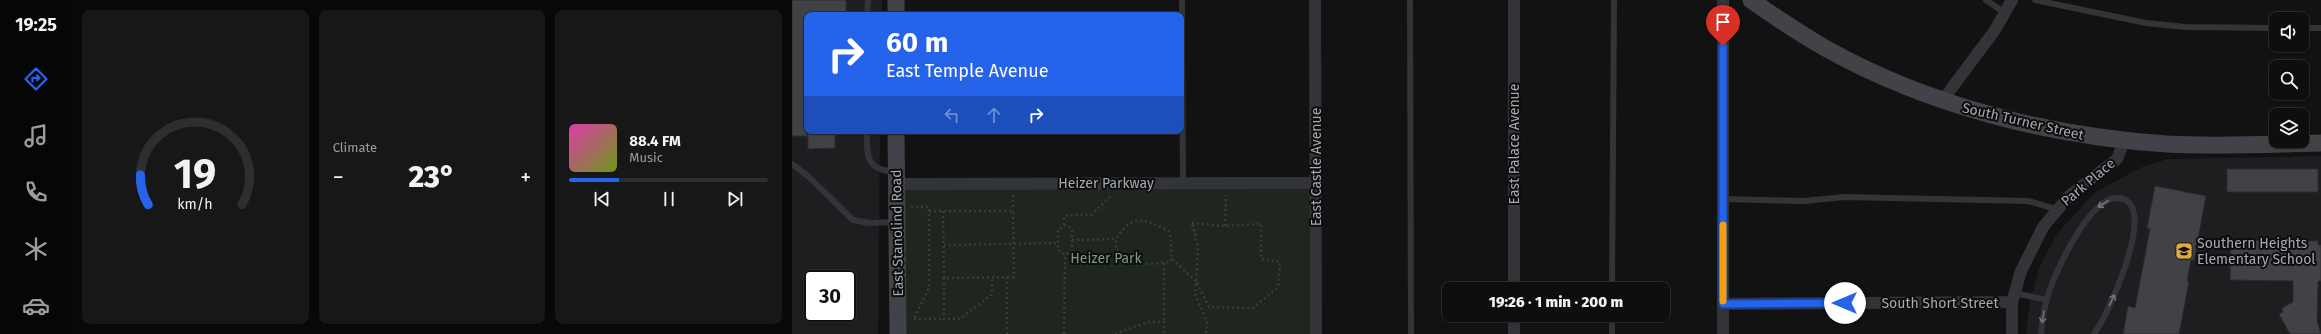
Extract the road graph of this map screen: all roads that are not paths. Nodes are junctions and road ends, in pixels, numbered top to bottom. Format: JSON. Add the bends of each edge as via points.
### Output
{"nodes":[{"id":1,"x":868,"y":0,"type":"edge"},
{"id":2,"x":896,"y":0,"type":"edge"},
{"id":3,"x":1182,"y":0,"type":"edge"},
{"id":4,"x":1315,"y":0,"type":"edge"},
{"id":5,"x":1410,"y":0,"type":"edge"},
{"id":6,"x":1514,"y":0,"type":"edge"},
{"id":7,"x":1614,"y":0,"type":"edge"},
{"id":8,"x":1723,"y":0,"type":"edge"},
{"id":9,"x":1751,"y":0,"type":"edge"},
{"id":10,"x":1986,"y":0,"type":"edge"},
{"id":11,"x":2012,"y":0,"type":"edge"},
{"id":12,"x":2035,"y":0,"type":"edge"},
{"id":13,"x":868,"y":12,"type":"edge"},
{"id":14,"x":896,"y":12,"type":"edge"},
{"id":15,"x":1182,"y":12,"type":"edge"},
{"id":16,"x":2005,"y":13,"type":"junction"},
{"id":17,"x":2269,"y":28,"type":"edge"},
{"id":18,"x":2309,"y":28,"type":"edge"},
{"id":19,"x":2321,"y":28,"type":"edge"},
{"id":20,"x":1942,"y":100,"type":"junction"},
{"id":21,"x":867,"y":134,"type":"edge"},
{"id":22,"x":896,"y":134,"type":"edge"},
{"id":23,"x":1183,"y":134,"type":"edge"},
{"id":24,"x":2125,"y":139,"type":"junction"},
{"id":25,"x":2321,"y":144,"type":"edge"},
{"id":26,"x":792,"y":164,"type":"edge"},
{"id":27,"x":896,"y":178,"type":"junction"},
{"id":28,"x":1183,"y":183,"type":"junction"},
{"id":29,"x":1316,"y":183,"type":"junction"},
{"id":30,"x":1723,"y":199,"type":"junction"},
{"id":31,"x":2056,"y":209,"type":"junction"},
{"id":32,"x":898,"y":222,"type":"junction"},
{"id":33,"x":1514,"y":282,"type":"edge"},
{"id":34,"x":1612,"y":282,"type":"edge"},
{"id":35,"x":2014,"y":298,"type":"junction"},
{"id":36,"x":2047,"y":300,"type":"junction"},
{"id":37,"x":1723,"y":304,"type":"junction"},
{"id":38,"x":1514,"y":322,"type":"edge"},
{"id":39,"x":1612,"y":322,"type":"edge"},
{"id":40,"x":905,"y":329,"type":"edge"},
{"id":41,"x":1722,"y":333,"type":"edge"},
{"id":42,"x":1316,"y":334,"type":"edge"},
{"id":43,"x":1411,"y":334,"type":"edge"},
{"id":44,"x":1514,"y":334,"type":"edge"},
{"id":45,"x":1612,"y":334,"type":"edge"},
{"id":46,"x":2012,"y":334,"type":"edge"},
{"id":47,"x":2041,"y":334,"type":"edge"},
{"id":48,"x":2094,"y":334,"type":"edge"}],
"edges":[{"from":1,"to":13,"type":"lane"},
{"from":2,"to":14,"type":"main road"},
{"from":3,"to":15,"type":"lane"},
{"from":4,"to":29,"type":"street","name":"East Castle Avenue"},
{"from":5,"to":43,"type":"lane"},
{"from":6,"to":33,"type":"street","name":"East Palace Avenue"},
{"from":7,"to":34,"type":"lane"},
{"from":8,"to":30,"type":"street"},
{"from":9,"to":20,"type":"main road","name":"South Turner Street","via":[[1825,48]]},
{"from":10,"to":16,"type":"lane"},
{"from":11,"to":16,"type":"street"},
{"from":12,"to":17,"type":"lane","via":[[2146,23],[2184,27]]},
{"from":16,"to":20,"type":"street"},
{"from":18,"to":19,"type":"lane"},
{"from":20,"to":24,"type":"main road","name":"South Turner Street","via":[[2046,128]]},
{"from":21,"to":27,"type":"lane","via":[[867,157],[872,164],[889,171]]},
{"from":22,"to":27,"type":"main road","name":"East Stanolind Road"},
{"from":23,"to":28,"type":"lane"},
{"from":24,"to":25,"type":"main road","name":"South Turner Street","via":[[2168,144]]},
{"from":24,"to":31,"type":"street","name":"Park Place","via":[[2117,159],[2088,180]]},
{"from":26,"to":32,"type":"lane","via":[[853,220],[869,223]]},
{"from":27,"to":28,"type":"street","name":"Heizer Parkway"},
{"from":27,"to":32,"type":"main road","name":"East Stanolind Road"},
{"from":28,"to":29,"type":"street","name":"Heizer Parkway","via":[[1226,189]]},
{"from":29,"to":42,"type":"street","name":"East Castle Avenue"},
{"from":30,"to":31,"type":"lane","via":[[1803,201],[1845,197],[2021,201],[2040,203]]},
{"from":30,"to":37,"type":"street"},
{"from":31,"to":35,"type":"street","name":"Park Place","via":[[2030,251]]},
{"from":32,"to":40,"type":"main road","name":"East Stanolind Road"},
{"from":35,"to":36,"type":"lane"},
{"from":35,"to":37,"type":"street","name":"South Short Street"},
{"from":35,"to":46,"type":"street","name":"Park Place"},
{"from":36,"to":47,"type":"lane","one_way":true},
{"from":48,"to":36,"type":"lane","one_way":true,"via":[[2117,288],[2134,236],[2135,219],[2128,201],[2113,199],[2093,211],[2062,262]]},
{"from":37,"to":41,"type":"street"},
{"from":38,"to":44,"type":"street"},
{"from":39,"to":45,"type":"lane"}]}
